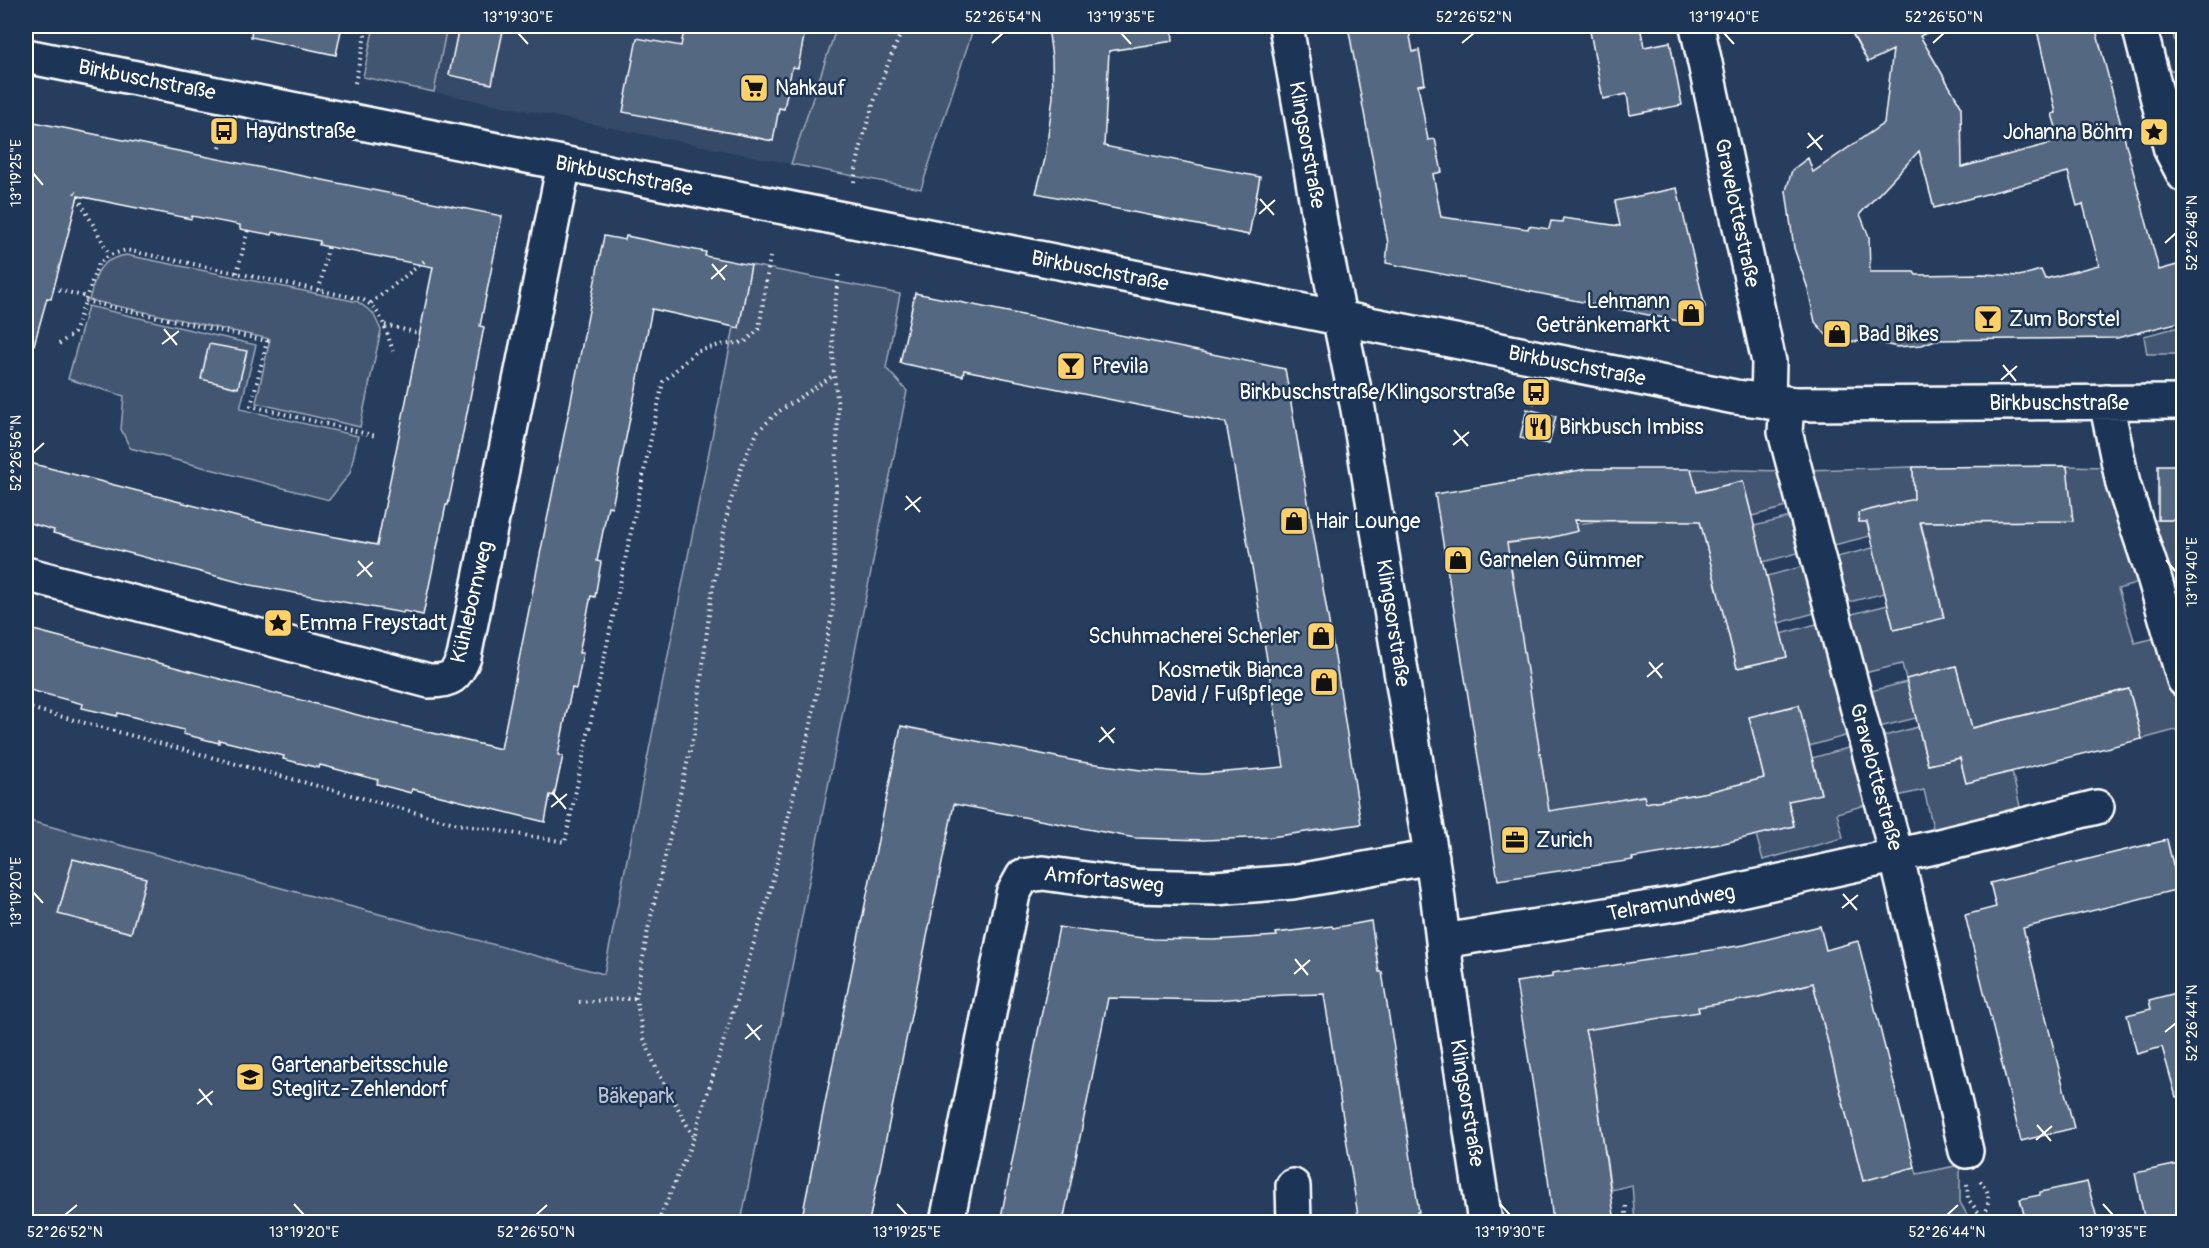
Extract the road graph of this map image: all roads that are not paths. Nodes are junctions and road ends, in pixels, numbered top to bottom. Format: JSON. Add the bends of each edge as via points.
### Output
{"nodes":[{"id":1,"x":1287,"y":26,"type":"edge"},
{"id":2,"x":1697,"y":26,"type":"edge"},
{"id":3,"x":2139,"y":26,"type":"edge"},
{"id":4,"x":26,"y":56,"type":"edge"},
{"id":5,"x":564,"y":164,"type":"junction"},
{"id":6,"x":2184,"y":175,"type":"edge"},
{"id":7,"x":1340,"y":318,"type":"junction"},
{"id":8,"x":2106,"y":402,"type":"junction"},
{"id":9,"x":2184,"y":402,"type":"edge"},
{"id":10,"x":1777,"y":403,"type":"junction"},
{"id":11,"x":26,"y":574,"type":"edge"},
{"id":12,"x":2184,"y":680,"type":"edge"},
{"id":13,"x":2097,"y":807,"type":"dead end"},
{"id":14,"x":1896,"y":854,"type":"junction"},
{"id":15,"x":1432,"y":858,"type":"junction"},
{"id":16,"x":1443,"y":940,"type":"junction"},
{"id":17,"x":1968,"y":1161,"type":"road end"},
{"id":18,"x":1293,"y":1186,"type":"dead end"},
{"id":19,"x":947,"y":1222,"type":"edge"},
{"id":20,"x":1294,"y":1222,"type":"edge"},
{"id":21,"x":1485,"y":1222,"type":"edge"}],
"edges":[{"from":1,"to":7,"type":"street","name":"Klingsorstraße"},
{"from":2,"to":10,"type":"street","name":"Gravelottestraße"},
{"from":3,"to":6,"type":"street","via":[[2171,150]]},
{"from":4,"to":5,"type":"street","name":"Birkbuschstraße"},
{"from":5,"to":7,"type":"street","name":"Birkbuschstraße"},
{"from":5,"to":11,"type":"street","name":"Kühlebornweg","via":[[464,657],[453,677],[429,681]]},
{"from":7,"to":10,"type":"street","name":"Birkbuschstraße"},
{"from":7,"to":15,"type":"street","name":"Klingsorstraße"},
{"from":8,"to":9,"type":"street","name":"Birkbuschstraße"},
{"from":8,"to":10,"type":"street","name":"Birkbuschstraße"},
{"from":8,"to":12,"type":"street","via":[[2123,484]]},
{"from":10,"to":14,"type":"street","name":"Gravelottestraße"},
{"from":13,"to":14,"type":"street","name":"Telramundweg"},
{"from":14,"to":16,"type":"street","name":"Telramundweg","via":[[1681,903]]},
{"from":14,"to":17,"type":"street","name":"Gravelottestraße"},
{"from":15,"to":16,"type":"street","name":"Klingsorstraße"},
{"from":15,"to":19,"type":"street","name":"Amfortasweg","via":[[1293,882],[1215,888],[1136,886],[1043,873],[1023,876],[1013,894]]},
{"from":16,"to":21,"type":"street","name":"Klingsorstraße"},
{"from":18,"to":20,"type":"street"}]}
